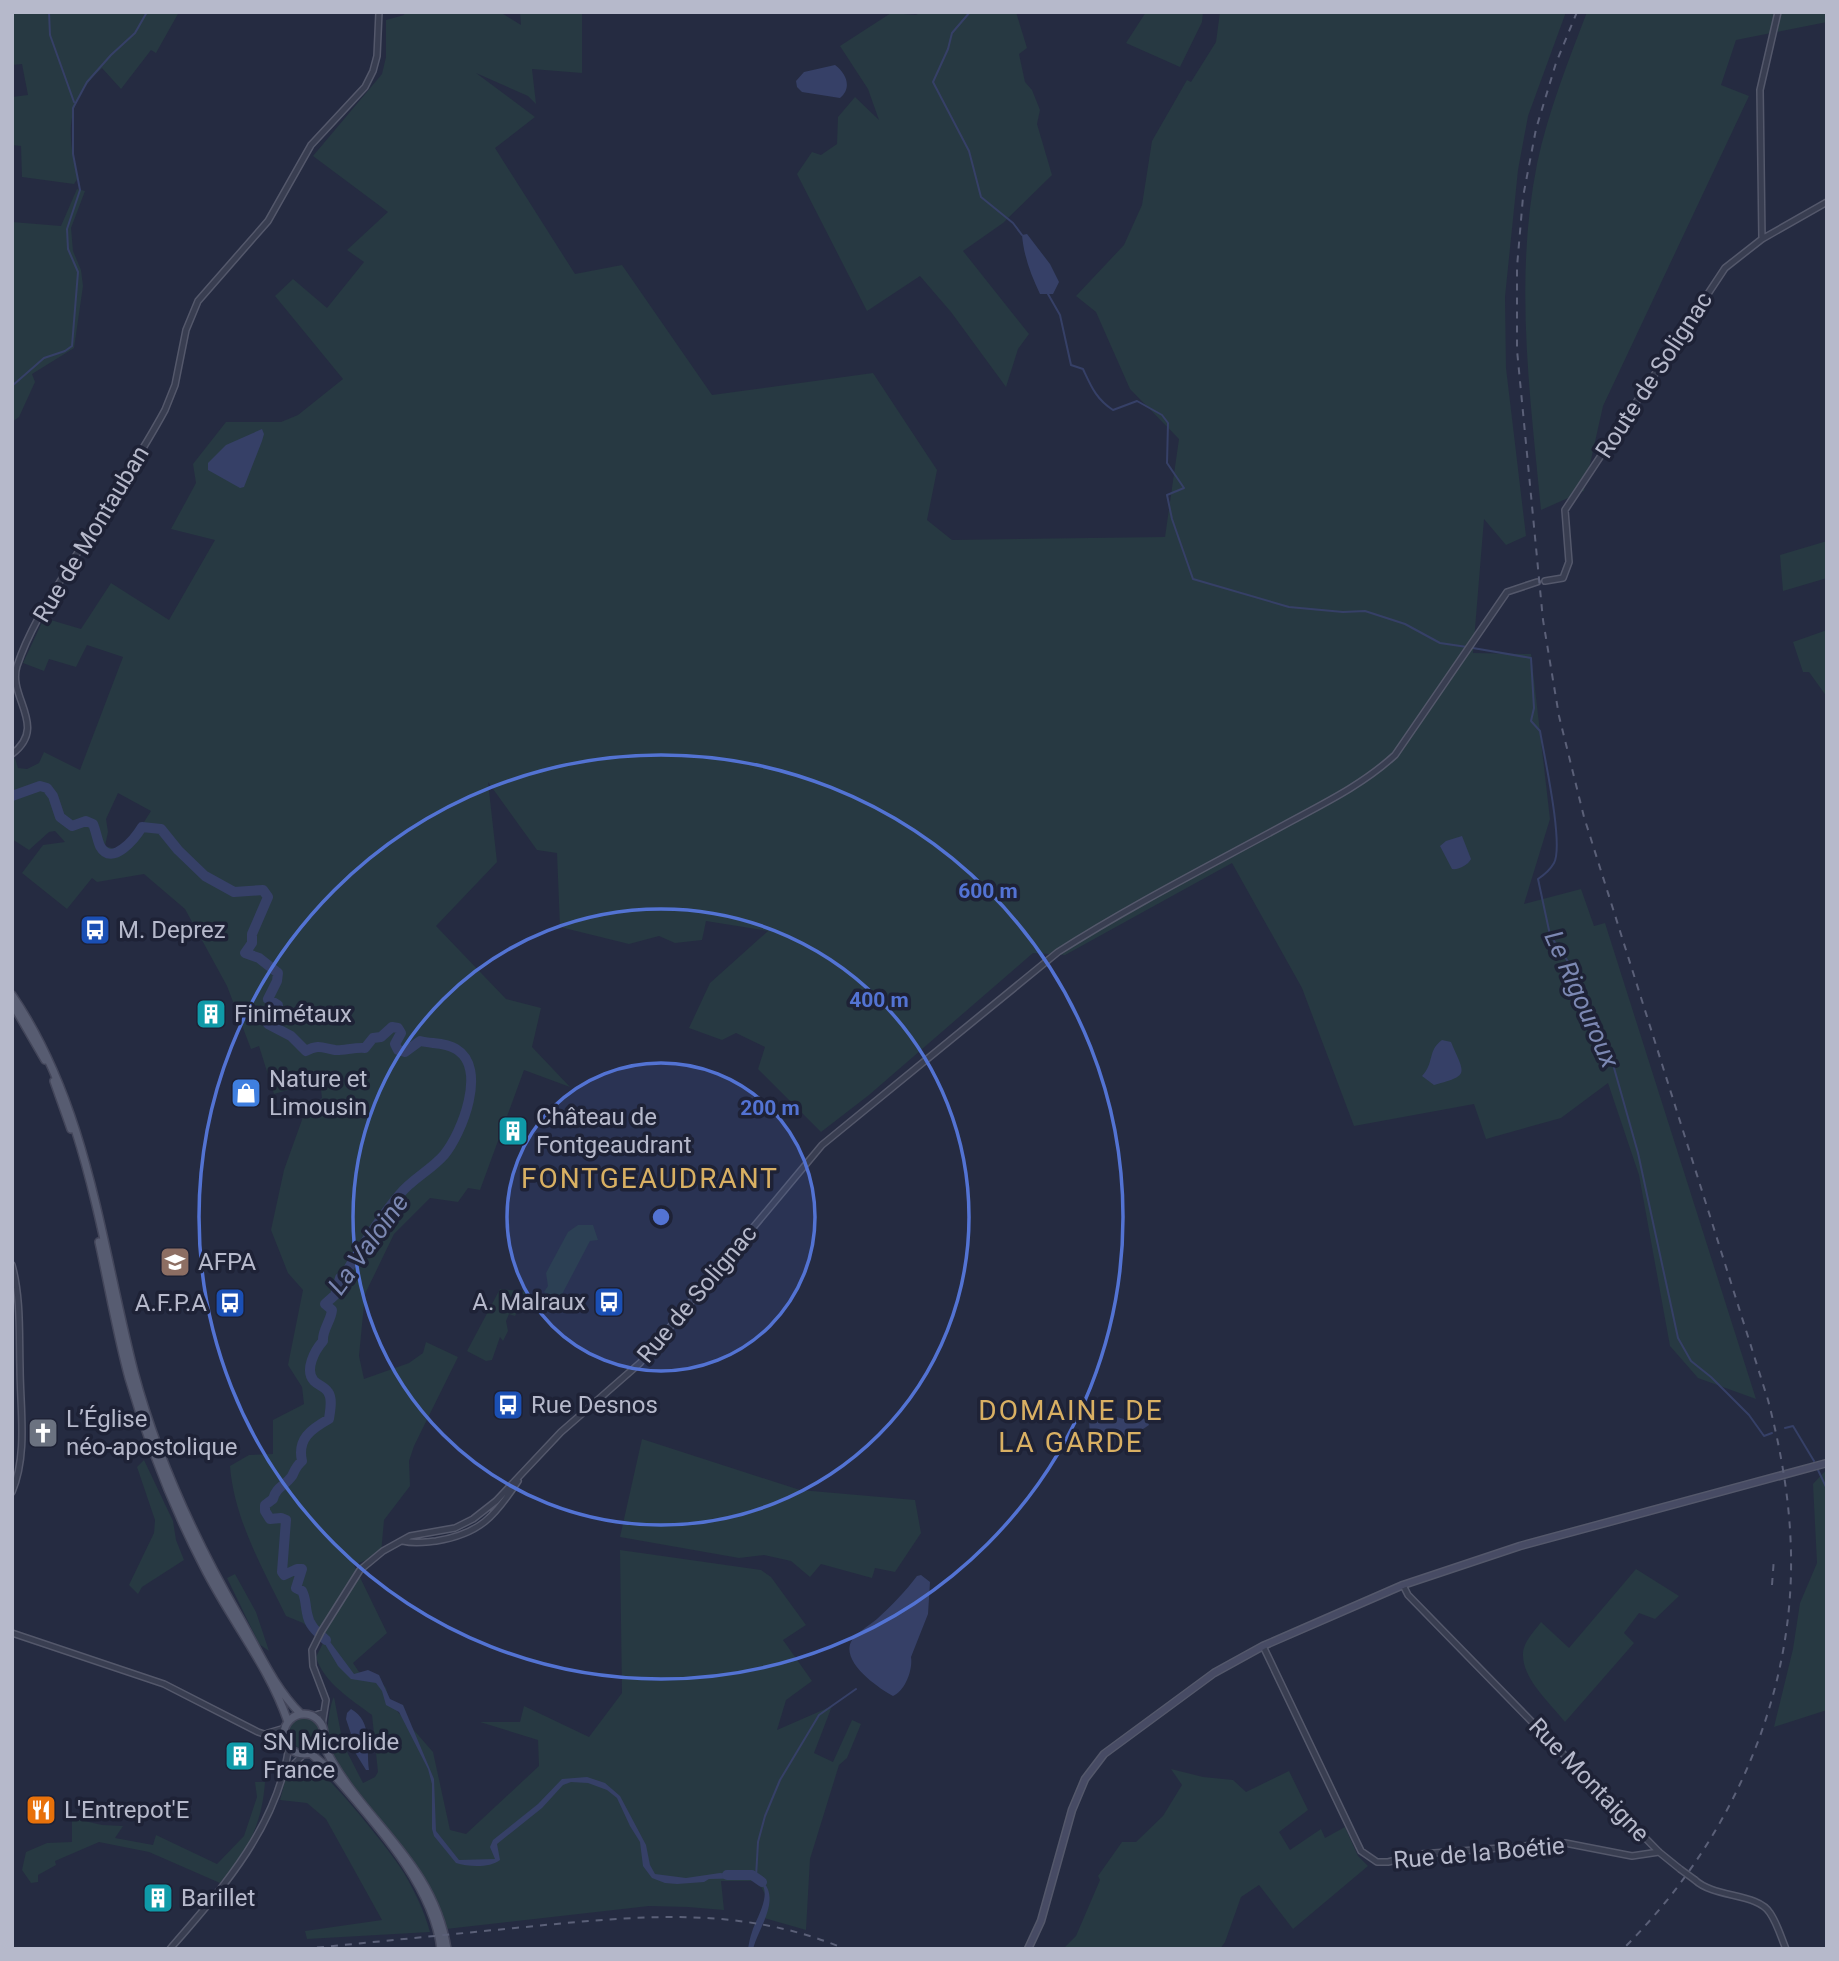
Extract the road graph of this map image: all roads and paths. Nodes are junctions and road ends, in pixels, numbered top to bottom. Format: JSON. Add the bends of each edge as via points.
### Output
{"nodes":[{"id":1,"x":379,"y":12,"type":"edge"},
{"id":2,"x":1777,"y":12,"type":"edge"},
{"id":3,"x":1827,"y":202,"type":"edge"},
{"id":4,"x":1762,"y":239,"type":"junction"},
{"id":5,"x":1545,"y":581,"type":"dead end"},
{"id":6,"x":1537,"y":582,"type":"dead end"},
{"id":7,"x":12,"y":754,"type":"edge"},
{"id":8,"x":12,"y":995,"type":"edge"},
{"id":9,"x":12,"y":1003,"type":"edge"},
{"id":10,"x":12,"y":1265,"type":"edge"},
{"id":11,"x":1827,"y":1463,"type":"edge"},
{"id":12,"x":525,"y":1472,"type":"junction"},
{"id":13,"x":12,"y":1492,"type":"edge"},
{"id":14,"x":403,"y":1541,"type":"junction"},
{"id":15,"x":1403,"y":1585,"type":"junction"},
{"id":16,"x":12,"y":1633,"type":"edge"},
{"id":17,"x":1263,"y":1646,"type":"junction"},
{"id":18,"x":324,"y":1712,"type":"junction"},
{"id":19,"x":301,"y":1714,"type":"junction"},
{"id":20,"x":314,"y":1716,"type":"junction"},
{"id":21,"x":286,"y":1725,"type":"junction"},
{"id":22,"x":322,"y":1725,"type":"junction"},
{"id":23,"x":262,"y":1733,"type":"junction"},
{"id":24,"x":322,"y":1742,"type":"junction"},
{"id":25,"x":287,"y":1744,"type":"junction"},
{"id":26,"x":307,"y":1754,"type":"junction"},
{"id":27,"x":284,"y":1775,"type":"junction"},
{"id":28,"x":1659,"y":1852,"type":"junction"},
{"id":29,"x":170,"y":1949,"type":"edge"},
{"id":30,"x":441,"y":1949,"type":"edge"},
{"id":31,"x":447,"y":1949,"type":"edge"},
{"id":32,"x":1028,"y":1949,"type":"edge"},
{"id":33,"x":1786,"y":1949,"type":"edge"}],
"edges":[{"from":1,"to":7,"type":"street","name":"Rue de Montauban","via":[[373,71],[365,88],[311,145],[268,221],[192,311],[165,410],[26,642],[15,672],[28,720],[27,734]]},
{"from":2,"to":4,"type":"street","via":[[1760,90]]},
{"from":3,"to":4,"type":"street","name":"Route de Solignac"},
{"from":4,"to":5,"type":"street","name":"Route de Solignac","via":[[1725,268],[1565,510],[1569,562],[1563,578]]},
{"from":6,"to":12,"type":"street","name":"Rue de Solignac","via":[[1507,592],[1395,755],[1376,772],[1058,952],[822,1145],[640,1363],[561,1432]]},
{"from":8,"to":19,"type":"main road","via":[[42,1042],[72,1115],[134,1372],[180,1503],[210,1567],[285,1695]]},
{"from":9,"to":21,"type":"main road","via":[[41,1052],[69,1120],[148,1437],[177,1511],[276,1692]]},
{"from":10,"to":13,"type":"street","via":[[18,1290],[21,1438]]},
{"from":11,"to":15,"type":"main road","via":[[1520,1546]]},
{"from":12,"to":14,"type":"street","name":"Rue de Solignac","via":[[473,1518],[455,1528]]},
{"from":12,"to":14,"type":"street","name":"Rue de Solignac","via":[[495,1515],[480,1527],[453,1538],[413,1544]]},
{"from":14,"to":18,"type":"street","name":"Rue de Solignac","via":[[383,1550],[360,1570],[316,1639],[313,1666],[325,1693]]},
{"from":15,"to":17,"type":"main road"},
{"from":15,"to":28,"type":"street","name":"Rue Montaigne"},
{"from":16,"to":23,"type":"street","via":[[164,1684]]},
{"from":17,"to":28,"type":"street","name":"Rue de la Boétie","via":[[1361,1851],[1377,1862],[1421,1854],[1565,1843],[1632,1856]]},
{"from":17,"to":32,"type":"main road","via":[[1214,1673],[1104,1755],[1085,1779],[1041,1922]]},
{"from":18,"to":20,"type":"street"},
{"from":18,"to":22,"type":"street"},
{"from":19,"to":20,"type":"main road"},
{"from":19,"to":21,"type":"main road"},
{"from":20,"to":22,"type":"main road"},
{"from":21,"to":23,"type":"street"},
{"from":21,"to":25,"type":"main road"},
{"from":22,"to":24,"type":"main road"},
{"from":23,"to":25,"type":"street"},
{"from":24,"to":26,"type":"main road"},
{"from":24,"to":31,"type":"main road","via":[[340,1773],[418,1874],[433,1902]]},
{"from":25,"to":26,"type":"main road"},
{"from":25,"to":27,"type":"street"},
{"from":26,"to":27,"type":"street"},
{"from":26,"to":30,"type":"main road","via":[[336,1777],[414,1876]]},
{"from":27,"to":29,"type":"street","via":[[258,1838]]},
{"from":28,"to":33,"type":"street","name":"Rue Montaigne","bridge":true,"via":[[1709,1890],[1762,1904],[1770,1911]]}]}
